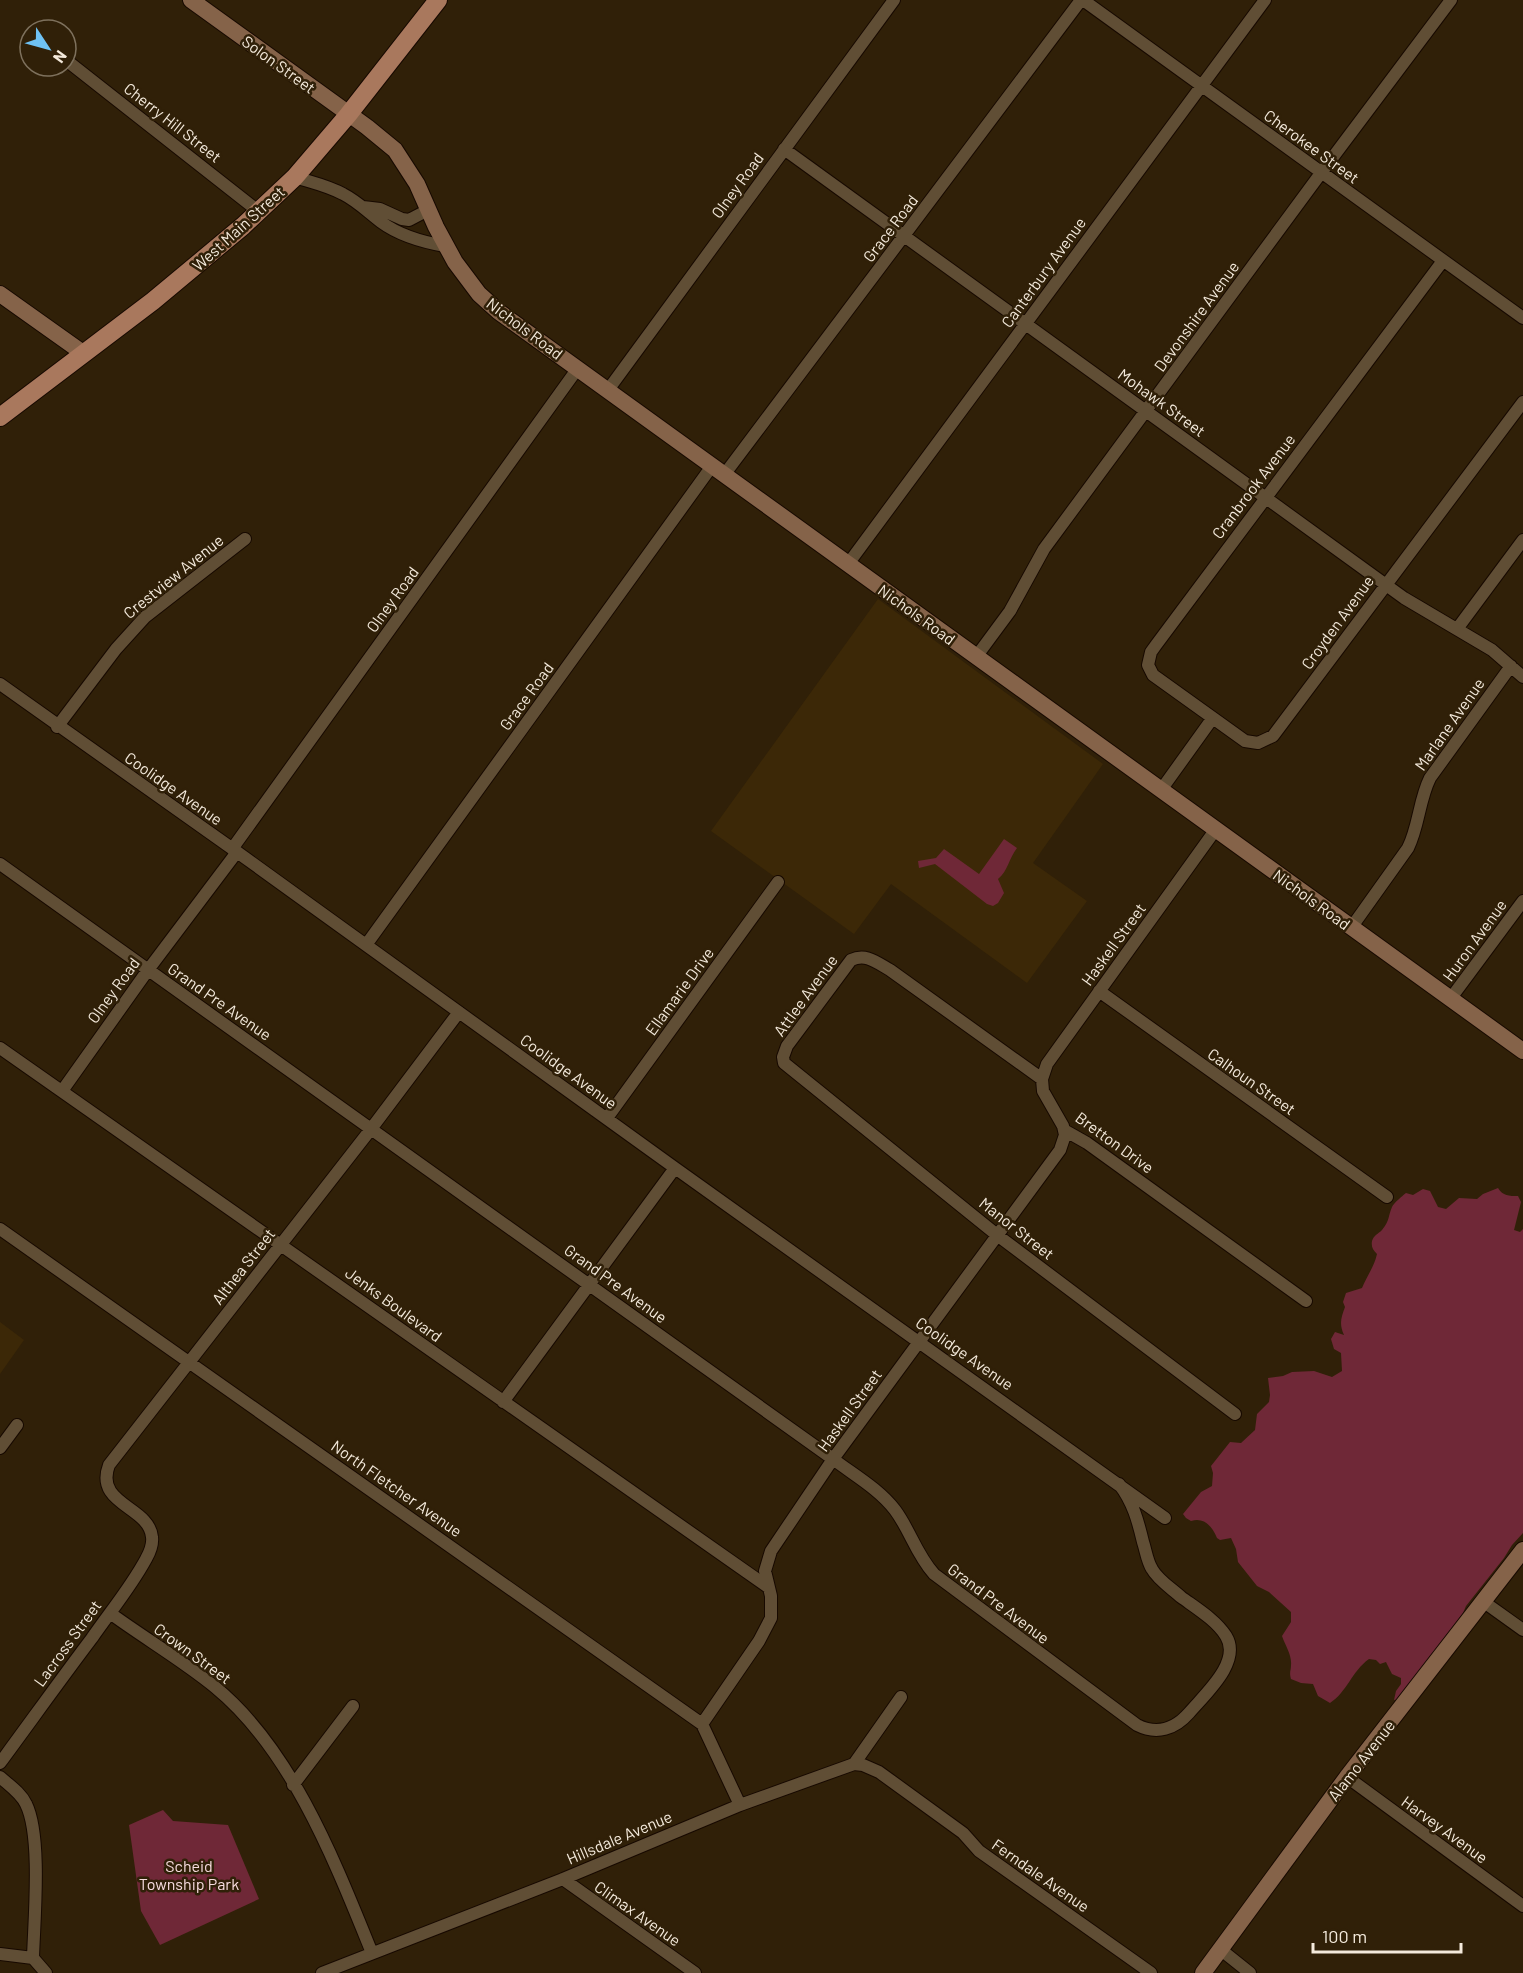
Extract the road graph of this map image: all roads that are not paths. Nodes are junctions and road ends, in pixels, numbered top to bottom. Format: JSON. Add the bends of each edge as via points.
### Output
{"nodes":[{"id":1,"x":191,"y":0,"type":"edge"},
{"id":2,"x":438,"y":0,"type":"edge"},
{"id":3,"x":894,"y":0,"type":"edge"},
{"id":4,"x":1082,"y":0,"type":"edge"},
{"id":5,"x":1265,"y":0,"type":"edge"},
{"id":6,"x":1452,"y":0,"type":"edge"},
{"id":7,"x":78,"y":69,"type":"edge"},
{"id":8,"x":1201,"y":86,"type":"junction"},
{"id":9,"x":348,"y":115,"type":"junction"},
{"id":10,"x":367,"y":127,"type":"joint"},
{"id":11,"x":784,"y":149,"type":"junction"},
{"id":12,"x":1321,"y":173,"type":"junction"},
{"id":13,"x":295,"y":177,"type":"junction"},
{"id":14,"x":363,"y":207,"type":"junction"},
{"id":15,"x":428,"y":210,"type":"junction"},
{"id":16,"x":258,"y":211,"type":"junction"},
{"id":17,"x":905,"y":237,"type":"junction"},
{"id":18,"x":445,"y":246,"type":"junction"},
{"id":19,"x":1442,"y":262,"type":"junction"},
{"id":20,"x":0,"y":294,"type":"edge"},
{"id":21,"x":1523,"y":318,"type":"edge"},
{"id":22,"x":1026,"y":323,"type":"junction"},
{"id":23,"x":83,"y":353,"type":"junction"},
{"id":24,"x":578,"y":368,"type":"junction"},
{"id":25,"x":608,"y":390,"type":"junction"},
{"id":26,"x":1523,"y":402,"type":"edge"},
{"id":27,"x":1147,"y":412,"type":"junction"},
{"id":28,"x":0,"y":417,"type":"edge"},
{"id":29,"x":718,"y":471,"type":"junction"},
{"id":30,"x":1265,"y":496,"type":"junction"},
{"id":31,"x":245,"y":539,"type":"dead end"},
{"id":32,"x":1523,"y":540,"type":"edge"},
{"id":33,"x":848,"y":564,"type":"junction"},
{"id":34,"x":1385,"y":584,"type":"junction"},
{"id":35,"x":1457,"y":629,"type":"junction"},
{"id":36,"x":976,"y":657,"type":"junction"},
{"id":37,"x":1511,"y":666,"type":"junction"},
{"id":38,"x":1523,"y":677,"type":"edge"},
{"id":39,"x":0,"y":684,"type":"edge"},
{"id":40,"x":1212,"y":719,"type":"junction"},
{"id":41,"x":57,"y":726,"type":"junction"},
{"id":42,"x":1161,"y":790,"type":"junction"},
{"id":43,"x":1216,"y":829,"type":"junction"},
{"id":44,"x":234,"y":850,"type":"junction"},
{"id":45,"x":0,"y":864,"type":"edge"},
{"id":46,"x":778,"y":882,"type":"dead end"},
{"id":47,"x":1523,"y":901,"type":"edge"},
{"id":48,"x":1351,"y":928,"type":"junction"},
{"id":49,"x":366,"y":945,"type":"junction"},
{"id":50,"x":148,"y":970,"type":"junction"},
{"id":51,"x":1099,"y":991,"type":"junction"},
{"id":52,"x":1451,"y":998,"type":"junction"},
{"id":53,"x":459,"y":1012,"type":"junction"},
{"id":54,"x":0,"y":1048,"type":"edge"},
{"id":55,"x":1523,"y":1052,"type":"edge"},
{"id":56,"x":784,"y":1063,"type":"joint"},
{"id":57,"x":1042,"y":1080,"type":"junction"},
{"id":58,"x":62,"y":1091,"type":"junction"},
{"id":59,"x":607,"y":1119,"type":"junction"},
{"id":60,"x":371,"y":1129,"type":"junction"},
{"id":61,"x":1064,"y":1130,"type":"junction"},
{"id":62,"x":675,"y":1168,"type":"junction"},
{"id":63,"x":1387,"y":1197,"type":"dead end"},
{"id":64,"x":0,"y":1229,"type":"edge"},
{"id":65,"x":997,"y":1235,"type":"junction"},
{"id":66,"x":281,"y":1244,"type":"junction"},
{"id":67,"x":590,"y":1284,"type":"junction"},
{"id":68,"x":1306,"y":1300,"type":"dead end"},
{"id":69,"x":920,"y":1341,"type":"junction"},
{"id":70,"x":189,"y":1361,"type":"junction"},
{"id":71,"x":503,"y":1402,"type":"junction"},
{"id":72,"x":1235,"y":1414,"type":"dead end"},
{"id":73,"x":17,"y":1425,"type":"dead end"},
{"id":74,"x":0,"y":1448,"type":"edge"},
{"id":75,"x":833,"y":1459,"type":"junction"},
{"id":76,"x":1119,"y":1484,"type":"junction"},
{"id":77,"x":1165,"y":1518,"type":"dead end"},
{"id":78,"x":153,"y":1539,"type":"joint"},
{"id":79,"x":1523,"y":1550,"type":"edge"},
{"id":80,"x":768,"y":1587,"type":"junction"},
{"id":81,"x":1484,"y":1602,"type":"junction"},
{"id":82,"x":110,"y":1613,"type":"junction"},
{"id":83,"x":1523,"y":1630,"type":"edge"},
{"id":84,"x":901,"y":1697,"type":"dead end"},
{"id":85,"x":353,"y":1706,"type":"dead end"},
{"id":86,"x":702,"y":1724,"type":"junction"},
{"id":87,"x":0,"y":1763,"type":"edge"},
{"id":88,"x":854,"y":1764,"type":"junction"},
{"id":89,"x":0,"y":1777,"type":"edge"},
{"id":90,"x":1347,"y":1777,"type":"junction"},
{"id":91,"x":293,"y":1785,"type":"junction"},
{"id":92,"x":740,"y":1805,"type":"junction"},
{"id":93,"x":563,"y":1879,"type":"junction"},
{"id":94,"x":1523,"y":1906,"type":"edge"},
{"id":95,"x":1220,"y":1949,"type":"junction"},
{"id":96,"x":372,"y":1953,"type":"junction"},
{"id":97,"x":0,"y":1954,"type":"edge"},
{"id":98,"x":33,"y":1958,"type":"junction"},
{"id":99,"x":46,"y":1973,"type":"edge"},
{"id":100,"x":322,"y":1973,"type":"edge"},
{"id":101,"x":695,"y":1973,"type":"edge"},
{"id":102,"x":1151,"y":1973,"type":"edge"},
{"id":103,"x":1203,"y":1973,"type":"edge"},
{"id":104,"x":1250,"y":1973,"type":"edge"}],
"edges":[{"from":1,"to":9,"type":"street","name":"Solon Street"},
{"from":2,"to":9,"type":"main road","name":"West Main Street"},
{"from":3,"to":11,"type":"street","name":"Olney Road"},
{"from":4,"to":8,"type":"street","name":"Cherokee Street"},
{"from":4,"to":17,"type":"street","name":"Grace Road"},
{"from":5,"to":8,"type":"street","name":"Canterbury Avenue"},
{"from":6,"to":12,"type":"street","name":"Devonshire Avenue"},
{"from":7,"to":16,"type":"street","name":"Cherry Hill Street"},
{"from":8,"to":12,"type":"street","name":"Cherokee Street"},
{"from":8,"to":22,"type":"street","name":"Canterbury Avenue"},
{"from":9,"to":10,"type":"street","name":"Solon Street"},
{"from":9,"to":13,"type":"main road","name":"West Main Street"},
{"from":10,"to":15,"type":"street","name":"Nichols Road","via":[[403,161]]},
{"from":11,"to":17,"type":"street","name":"Mohawk Street"},
{"from":11,"to":25,"type":"street","name":"Olney Road"},
{"from":12,"to":19,"type":"street","name":"Cherokee Street"},
{"from":12,"to":27,"type":"street","name":"Devonshire Avenue"},
{"from":13,"to":14,"type":"street","via":[[329,187]]},
{"from":13,"to":16,"type":"main road","name":"West Main Street"},
{"from":14,"to":15,"type":"street","via":[[409,220]]},
{"from":14,"to":18,"type":"street","via":[[408,237]]},
{"from":15,"to":18,"type":"street","name":"Nichols Road"},
{"from":16,"to":23,"type":"main road","name":"West Main Street","via":[[162,294]]},
{"from":17,"to":22,"type":"street","name":"Mohawk Street"},
{"from":17,"to":29,"type":"street","name":"Grace Road"},
{"from":18,"to":24,"type":"street","name":"Nichols Road","via":[[487,302]]},
{"from":19,"to":21,"type":"street","name":"Cherokee Street"},
{"from":19,"to":30,"type":"street","name":"Cranbrook Avenue"},
{"from":20,"to":23,"type":"street"},
{"from":22,"to":27,"type":"street","name":"Mohawk Street"},
{"from":22,"to":33,"type":"street","name":"Canterbury Avenue"},
{"from":23,"to":28,"type":"main road","name":"West Main Street"},
{"from":24,"to":25,"type":"street","name":"Nichols Road"},
{"from":24,"to":44,"type":"street","name":"Olney Road"},
{"from":25,"to":29,"type":"street","name":"Nichols Road"},
{"from":26,"to":34,"type":"street","name":"Croyden Avenue"},
{"from":27,"to":30,"type":"street","name":"Mohawk Street"},
{"from":27,"to":36,"type":"street","name":"Devonshire Avenue","via":[[1044,549],[1010,611]]},
{"from":29,"to":33,"type":"street","name":"Nichols Road"},
{"from":29,"to":49,"type":"street","name":"Grace Road"},
{"from":30,"to":34,"type":"street","name":"Mohawk Street"},
{"from":30,"to":40,"type":"street","name":"Cranbrook Avenue","via":[[1149,659],[1153,675]]},
{"from":31,"to":41,"type":"street","name":"Crestview Avenue","via":[[130,632]]},
{"from":32,"to":35,"type":"street"},
{"from":33,"to":36,"type":"street","name":"Nichols Road"},
{"from":34,"to":35,"type":"street","name":"Mohawk Street"},
{"from":34,"to":40,"type":"street","name":"Croyden Avenue","via":[[1273,736],[1252,743]]},
{"from":35,"to":37,"type":"street","name":"Mohawk Street"},
{"from":36,"to":42,"type":"street","name":"Nichols Road"},
{"from":37,"to":38,"type":"street","name":"Mohawk Street"},
{"from":37,"to":48,"type":"street","name":"Marlane Avenue","via":[[1430,778],[1413,839]]},
{"from":39,"to":41,"type":"street","name":"Coolidge Avenue"},
{"from":40,"to":42,"type":"street"},
{"from":41,"to":44,"type":"street","name":"Coolidge Avenue"},
{"from":42,"to":43,"type":"street","name":"Nichols Road"},
{"from":43,"to":48,"type":"street","name":"Nichols Road"},
{"from":43,"to":51,"type":"street","name":"Haskell Street"},
{"from":44,"to":49,"type":"street","name":"Coolidge Avenue"},
{"from":44,"to":50,"type":"street","name":"Olney Road"},
{"from":45,"to":50,"type":"street","name":"Grand Pre Avenue"},
{"from":46,"to":59,"type":"street","name":"Ellamarie Drive"},
{"from":47,"to":52,"type":"street","name":"Huron Avenue"},
{"from":48,"to":52,"type":"street","name":"Nichols Road"},
{"from":49,"to":53,"type":"street","name":"Coolidge Avenue"},
{"from":50,"to":58,"type":"street","name":"Olney Road"},
{"from":50,"to":60,"type":"street","name":"Grand Pre Avenue"},
{"from":51,"to":57,"type":"street","name":"Haskell Street","via":[[1047,1064]]},
{"from":51,"to":63,"type":"street","name":"Calhoun Street"},
{"from":52,"to":55,"type":"street","name":"Nichols Road"},
{"from":53,"to":59,"type":"street","name":"Coolidge Avenue"},
{"from":53,"to":60,"type":"street","name":"Althea Street"},
{"from":54,"to":58,"type":"street","name":"Jenks Boulevard"},
{"from":56,"to":57,"type":"street","name":"Attlee Avenue","via":[[784,1052],[845,965],[864,957],[890,970]]},
{"from":56,"to":65,"type":"street","name":"Manor Street"},
{"from":57,"to":61,"type":"street","name":"Bretton Drive","via":[[1043,1090]]},
{"from":58,"to":66,"type":"street","name":"Jenks Boulevard"},
{"from":59,"to":62,"type":"street","name":"Coolidge Avenue"},
{"from":60,"to":66,"type":"street","name":"Althea Street"},
{"from":60,"to":67,"type":"street","name":"Grand Pre Avenue"},
{"from":61,"to":65,"type":"street","name":"Haskell Street","via":[[1059,1150]]},
{"from":61,"to":68,"type":"street","name":"Bretton Drive"},
{"from":62,"to":67,"type":"street"},
{"from":62,"to":69,"type":"street","name":"Coolidge Avenue"},
{"from":64,"to":70,"type":"street","name":"North Fletcher Avenue"},
{"from":65,"to":69,"type":"street","name":"Haskell Street"},
{"from":65,"to":72,"type":"street","name":"Manor Street"},
{"from":66,"to":70,"type":"street","name":"Althea Street"},
{"from":66,"to":71,"type":"street","name":"Jenks Boulevard"},
{"from":67,"to":71,"type":"street"},
{"from":67,"to":75,"type":"street","name":"Grand Pre Avenue"},
{"from":69,"to":75,"type":"street","name":"Haskell Street"},
{"from":69,"to":76,"type":"street","name":"Coolidge Avenue"},
{"from":70,"to":78,"type":"street","name":"Althea Street","via":[[117,1452],[106,1472],[108,1489],[145,1522]]},
{"from":70,"to":86,"type":"street","name":"North Fletcher Avenue"},
{"from":71,"to":80,"type":"street","name":"Jenks Boulevard"},
{"from":73,"to":74,"type":"street"},
{"from":75,"to":76,"type":"street","name":"Grand Pre Avenue","via":[[885,1498],[934,1575],[1137,1725],[1162,1730],[1175,1726],[1188,1714],[1229,1662],[1230,1645],[1217,1626],[1152,1570],[1133,1504]]},
{"from":75,"to":80,"type":"street","name":"Haskell Street","via":[[771,1551],[765,1570]]},
{"from":76,"to":77,"type":"street","name":"Coolidge Avenue"},
{"from":78,"to":82,"type":"street","name":"Lacross Street","via":[[142,1566]]},
{"from":79,"to":81,"type":"street","name":"Alamo Avenue"},
{"from":80,"to":86,"type":"street","name":"Haskell Street","via":[[771,1618]]},
{"from":81,"to":83,"type":"street"},
{"from":81,"to":90,"type":"street","name":"Alamo Avenue"},
{"from":82,"to":87,"type":"street","name":"Lacross Street"},
{"from":82,"to":91,"type":"street","name":"Crown Street","via":[[215,1687],[260,1732]]},
{"from":84,"to":88,"type":"street"},
{"from":85,"to":91,"type":"street"},
{"from":86,"to":92,"type":"street","name":"North Fletcher Avenue"},
{"from":88,"to":92,"type":"street","name":"Hillsdale Avenue"},
{"from":88,"to":102,"type":"street","name":"Ferndale Avenue","via":[[879,1772],[963,1833],[978,1851]]},
{"from":89,"to":98,"type":"street","via":[[26,1804],[30,1818],[36,1868]]},
{"from":90,"to":94,"type":"street","name":"Harvey Avenue"},
{"from":90,"to":95,"type":"street","name":"Alamo Avenue"},
{"from":91,"to":96,"type":"street","name":"Crown Street","via":[[321,1835]]},
{"from":92,"to":93,"type":"street","name":"Hillsdale Avenue"},
{"from":93,"to":96,"type":"street","name":"Hillsdale Avenue"},
{"from":93,"to":101,"type":"street","name":"Climax Avenue"},
{"from":95,"to":103,"type":"street","name":"Alamo Avenue"},
{"from":95,"to":104,"type":"street"},
{"from":96,"to":100,"type":"street","name":"Hillsdale Avenue"},
{"from":97,"to":98,"type":"street"},
{"from":98,"to":99,"type":"street"}]}
